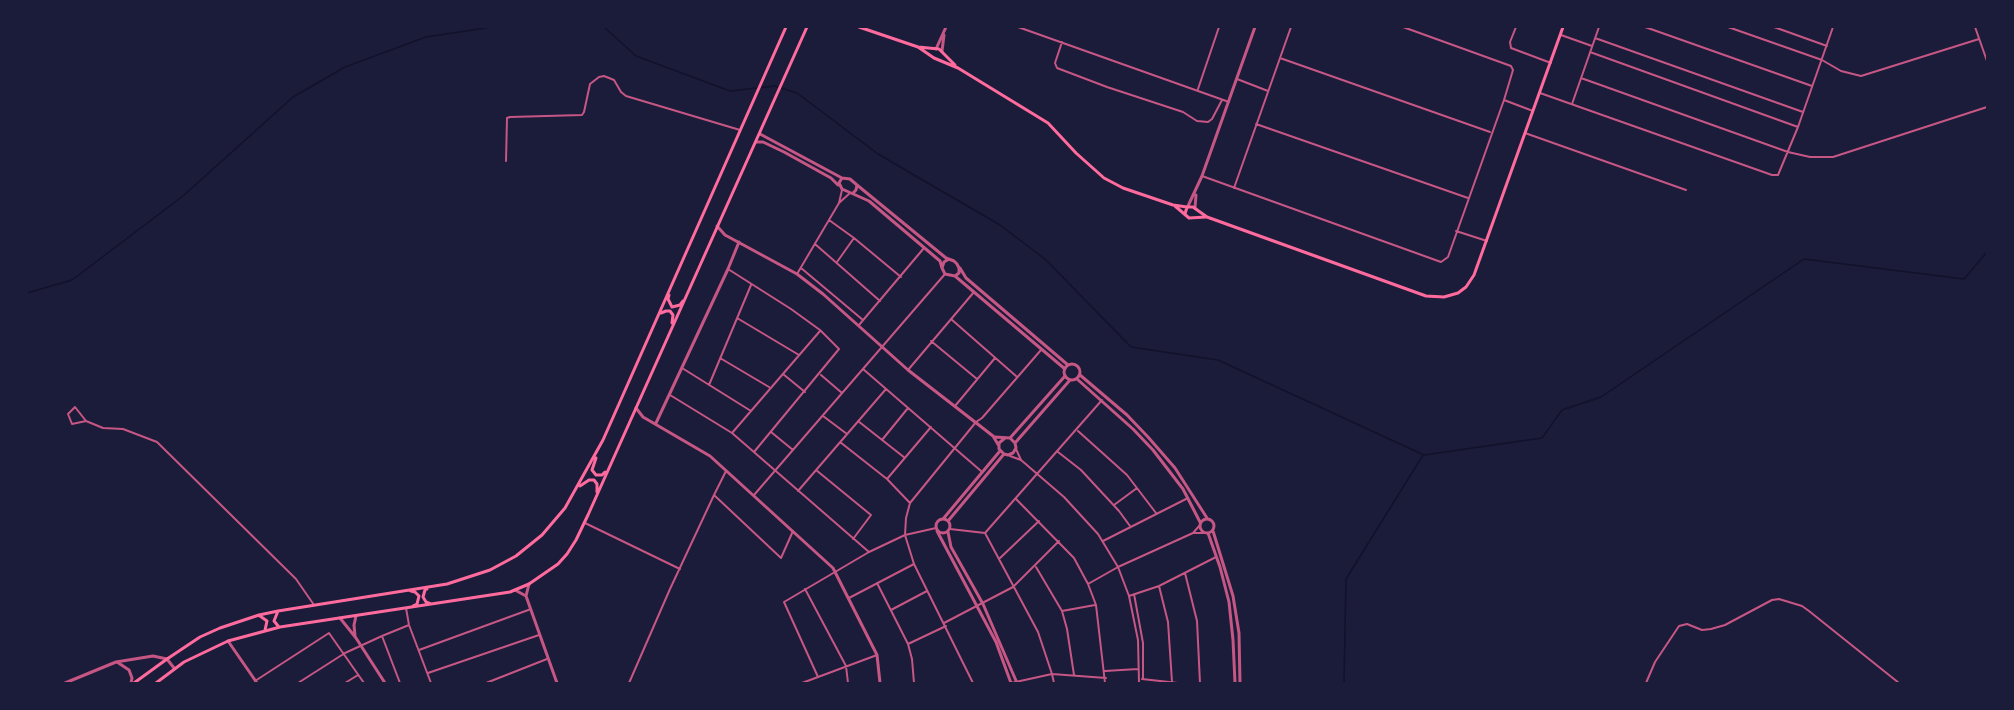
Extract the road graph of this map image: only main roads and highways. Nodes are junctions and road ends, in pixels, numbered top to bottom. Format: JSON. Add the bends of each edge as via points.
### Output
{"nodes":[{"id":1,"x":786,"y":27,"type":"edge"},
{"id":2,"x":807,"y":27,"type":"edge"},
{"id":3,"x":859,"y":27,"type":"edge"},
{"id":4,"x":1563,"y":27,"type":"edge"},
{"id":5,"x":918,"y":47,"type":"junction"},
{"id":6,"x":935,"y":49,"type":"junction"},
{"id":7,"x":942,"y":52,"type":"junction"},
{"id":8,"x":933,"y":57,"type":"junction"},
{"id":9,"x":938,"y":59,"type":"junction"},
{"id":10,"x":958,"y":68,"type":"junction"},
{"id":11,"x":1173,"y":205,"type":"junction"},
{"id":12,"x":1188,"y":207,"type":"junction"},
{"id":13,"x":1195,"y":209,"type":"junction"},
{"id":14,"x":1185,"y":214,"type":"junction"},
{"id":15,"x":1194,"y":216,"type":"junction"},
{"id":16,"x":1207,"y":217,"type":"junction"},
{"id":17,"x":677,"y":270,"type":"junction"},
{"id":18,"x":686,"y":297,"type":"junction"},
{"id":19,"x":658,"y":317,"type":"junction"},
{"id":20,"x":663,"y":348,"type":"junction"},
{"id":21,"x":603,"y":440,"type":"junction"},
{"id":22,"x":608,"y":469,"type":"junction"},
{"id":23,"x":577,"y":488,"type":"junction"},
{"id":24,"x":597,"y":494,"type":"junction"},
{"id":25,"x":432,"y":587,"type":"junction"},
{"id":26,"x":409,"y":590,"type":"junction"},
{"id":27,"x":432,"y":604,"type":"junction"},
{"id":28,"x":411,"y":607,"type":"junction"},
{"id":29,"x":278,"y":611,"type":"junction"},
{"id":30,"x":259,"y":615,"type":"junction"},
{"id":31,"x":280,"y":627,"type":"junction"},
{"id":32,"x":265,"y":630,"type":"junction"},
{"id":33,"x":133,"y":683,"type":"edge"},
{"id":34,"x":156,"y":683,"type":"edge"}],
"edges":[{"from":1,"to":17,"type":"main road"},
{"from":2,"to":18,"type":"main road"},
{"from":3,"to":5,"type":"main road"},
{"from":4,"to":16,"type":"main road","via":[[1474,275],[1466,287],[1452,295],[1433,297]]},
{"from":5,"to":6,"type":"main road"},
{"from":5,"to":8,"type":"main road"},
{"from":6,"to":7,"type":"main road"},
{"from":6,"to":8,"type":"main road"},
{"from":7,"to":9,"type":"main road"},
{"from":7,"to":10,"type":"main road"},
{"from":8,"to":9,"type":"main road"},
{"from":9,"to":10,"type":"main road"},
{"from":10,"to":11,"type":"main road","via":[[1048,123],[1104,178]]},
{"from":11,"to":12,"type":"main road"},
{"from":11,"to":14,"type":"main road"},
{"from":12,"to":13,"type":"main road"},
{"from":12,"to":14,"type":"main road"},
{"from":13,"to":15,"type":"main road"},
{"from":13,"to":16,"type":"main road"},
{"from":14,"to":15,"type":"main road","via":[[1189,218]]},
{"from":15,"to":16,"type":"main road"},
{"from":17,"to":18,"type":"main road","via":[[668,299],[676,307]]},
{"from":17,"to":19,"type":"main road"},
{"from":18,"to":20,"type":"main road"},
{"from":19,"to":20,"type":"main road","via":[[666,310],[673,315]]},
{"from":19,"to":21,"type":"main road"},
{"from":20,"to":22,"type":"main road"},
{"from":21,"to":22,"type":"main road","via":[[592,470],[602,475]]},
{"from":21,"to":23,"type":"main road"},
{"from":22,"to":24,"type":"main road"},
{"from":23,"to":24,"type":"main road","via":[[594,480]]},
{"from":23,"to":25,"type":"main road","via":[[542,535],[516,555],[490,570]]},
{"from":24,"to":27,"type":"main road","via":[[576,540],[541,577],[497,595]]},
{"from":25,"to":26,"type":"main road"},
{"from":25,"to":27,"type":"main road","via":[[425,590],[423,597]]},
{"from":26,"to":28,"type":"main road","via":[[419,596],[417,604]]},
{"from":26,"to":29,"type":"main road"},
{"from":27,"to":28,"type":"main road"},
{"from":28,"to":31,"type":"main road"},
{"from":29,"to":30,"type":"main road"},
{"from":29,"to":31,"type":"main road","via":[[274,621]]},
{"from":30,"to":32,"type":"main road","via":[[267,621]]},
{"from":30,"to":33,"type":"main road","via":[[200,637]]},
{"from":31,"to":32,"type":"main road"},
{"from":32,"to":34,"type":"main road","via":[[228,641],[174,668]]}]}
